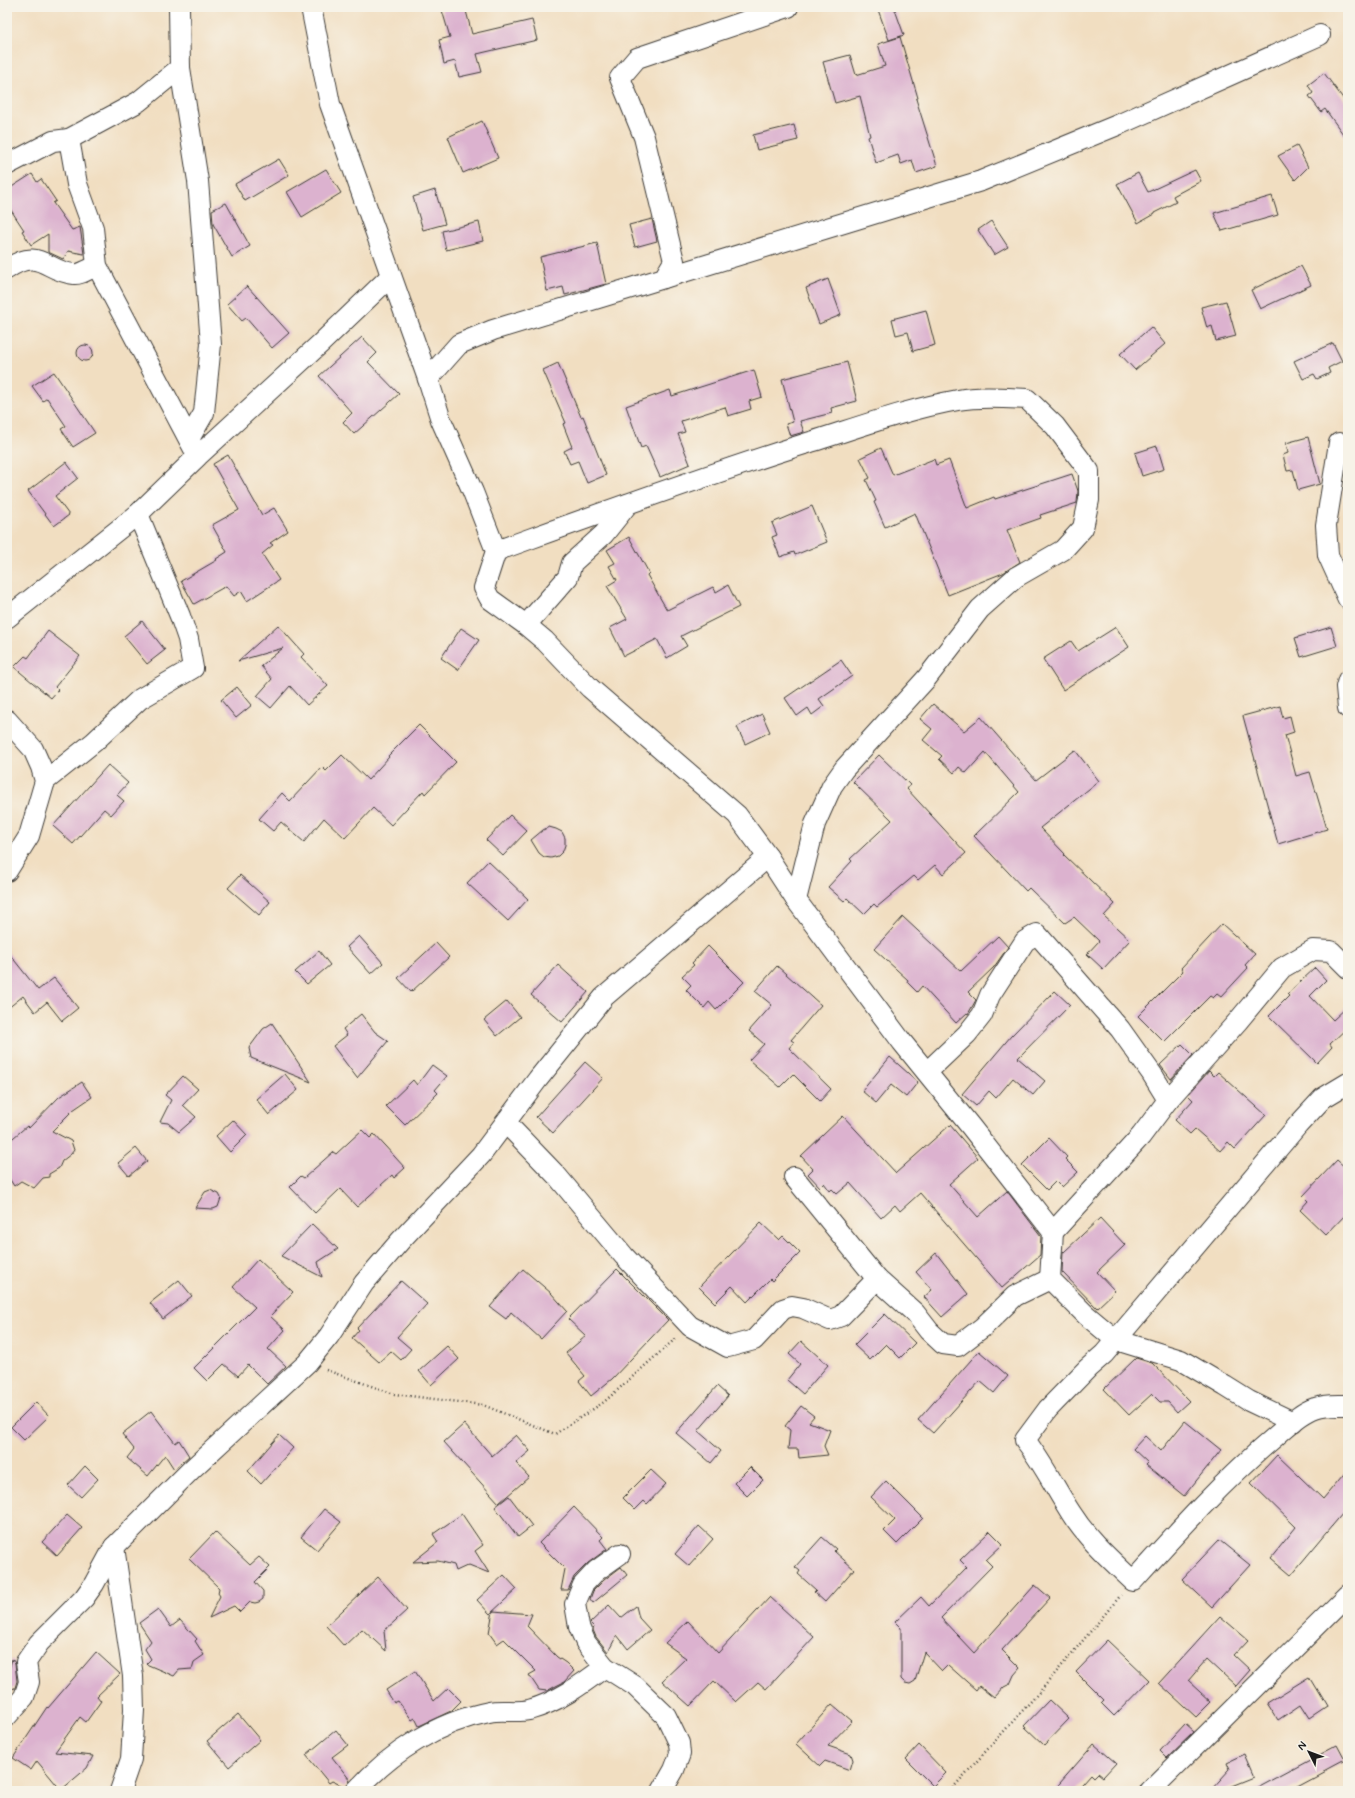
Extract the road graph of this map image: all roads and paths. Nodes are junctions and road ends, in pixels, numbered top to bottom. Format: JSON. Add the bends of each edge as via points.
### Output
{"nodes":[{"id":1,"x":179,"y":7,"type":"edge"},
{"id":2,"x":310,"y":7,"type":"edge"},
{"id":3,"x":788,"y":7,"type":"edge"},
{"id":4,"x":1320,"y":36,"type":"dead end"},
{"id":5,"x":180,"y":68,"type":"junction"},
{"id":6,"x":69,"y":138,"type":"junction"},
{"id":7,"x":7,"y":165,"type":"edge"},
{"id":8,"x":97,"y":266,"type":"junction"},
{"id":9,"x":7,"y":269,"type":"edge"},
{"id":10,"x":391,"y":276,"type":"junction"},
{"id":11,"x":664,"y":278,"type":"junction"},
{"id":12,"x":428,"y":380,"type":"junction"},
{"id":13,"x":1339,"y":443,"type":"dead end"},
{"id":14,"x":193,"y":447,"type":"junction"},
{"id":15,"x":628,"y":503,"type":"junction"},
{"id":16,"x":138,"y":514,"type":"junction"},
{"id":17,"x":496,"y":551,"type":"junction"},
{"id":18,"x":1348,"y":599,"type":"edge"},
{"id":19,"x":7,"y":618,"type":"edge"},
{"id":20,"x":526,"y":624,"type":"junction"},
{"id":21,"x":1348,"y":680,"type":"edge"},
{"id":22,"x":1348,"y":708,"type":"edge"},
{"id":23,"x":7,"y":720,"type":"edge"},
{"id":24,"x":45,"y":781,"type":"junction"},
{"id":25,"x":768,"y":857,"type":"junction"},
{"id":26,"x":7,"y":871,"type":"edge"},
{"id":27,"x":796,"y":900,"type":"junction"},
{"id":28,"x":1348,"y":968,"type":"edge"},
{"id":29,"x":927,"y":1072,"type":"junction"},
{"id":30,"x":1348,"y":1083,"type":"edge"},
{"id":31,"x":1168,"y":1100,"type":"junction"},
{"id":32,"x":506,"y":1123,"type":"junction"},
{"id":33,"x":794,"y":1177,"type":"dead end"},
{"id":34,"x":1053,"y":1232,"type":"junction"},
{"id":35,"x":877,"y":1279,"type":"junction"},
{"id":36,"x":1050,"y":1279,"type":"junction"},
{"id":37,"x":690,"y":1326,"type":"junction"},
{"id":38,"x":1116,"y":1340,"type":"junction"},
{"id":39,"x":307,"y":1363,"type":"junction"},
{"id":40,"x":1348,"y":1406,"type":"edge"},
{"id":41,"x":1293,"y":1422,"type":"junction"},
{"id":42,"x":114,"y":1547,"type":"junction"},
{"id":43,"x":620,"y":1554,"type":"dead end"},
{"id":44,"x":1133,"y":1581,"type":"junction"},
{"id":45,"x":1348,"y":1595,"type":"edge"},
{"id":46,"x":605,"y":1668,"type":"junction"},
{"id":47,"x":7,"y":1716,"type":"edge"},
{"id":48,"x":120,"y":1791,"type":"edge"},
{"id":49,"x":356,"y":1791,"type":"edge"},
{"id":50,"x":662,"y":1791,"type":"edge"},
{"id":51,"x":950,"y":1791,"type":"edge"},
{"id":52,"x":1150,"y":1791,"type":"edge"}],
"edges":[{"from":1,"to":5,"type":"street"},
{"from":2,"to":10,"type":"street","via":[[330,104]]},
{"from":3,"to":11,"type":"street","via":[[637,58],[620,78],[644,137],[674,261]]},
{"from":4,"to":11,"type":"street","via":[[1120,124],[981,181]]},
{"from":5,"to":6,"type":"street","via":[[138,102]]},
{"from":5,"to":14,"type":"street","via":[[198,181],[211,344],[204,413]]},
{"from":6,"to":7,"type":"street","via":[[53,141]]},
{"from":6,"to":8,"type":"street","via":[[77,184],[93,228]]},
{"from":8,"to":9,"type":"street","via":[[75,275],[34,260],[23,261]]},
{"from":8,"to":14,"type":"street"},
{"from":10,"to":12,"type":"street"},
{"from":10,"to":14,"type":"street","via":[[320,344]]},
{"from":11,"to":12,"type":"street","via":[[486,332],[459,344]]},
{"from":12,"to":17,"type":"street","via":[[441,420]]},
{"from":13,"to":18,"type":"street","via":[[1326,525],[1328,555]]},
{"from":14,"to":16,"type":"street"},
{"from":15,"to":17,"type":"street"},
{"from":15,"to":20,"type":"street","via":[[604,534],[572,563],[568,577]]},
{"from":15,"to":27,"type":"street","via":[[888,418],[959,400],[1027,399],[1055,426],[1089,471],[1089,500],[1083,528],[1063,550],[1016,577],[980,609],[926,679],[844,769],[832,786],[815,824]]},
{"from":16,"to":19,"type":"street"},
{"from":16,"to":24,"type":"street","via":[[180,616],[188,639],[193,668],[140,698],[94,742]]},
{"from":17,"to":20,"type":"street","via":[[484,588],[490,599]]},
{"from":20,"to":25,"type":"street","via":[[590,688],[737,815]]},
{"from":21,"to":22,"type":"street"},
{"from":23,"to":24,"type":"street","via":[[33,749],[42,767]]},
{"from":24,"to":26,"type":"street","via":[[29,836]]},
{"from":25,"to":27,"type":"street"},
{"from":25,"to":32,"type":"street","via":[[604,997]]},
{"from":27,"to":29,"type":"street"},
{"from":28,"to":31,"type":"street","via":[[1331,951],[1313,950],[1282,968]]},
{"from":29,"to":31,"type":"street","via":[[967,1034],[982,1015],[990,995],[1025,941],[1037,934],[1120,1029]]},
{"from":29,"to":34,"type":"street"},
{"from":30,"to":38,"type":"street","via":[[1323,1098],[1298,1125]]},
{"from":31,"to":34,"type":"street","via":[[1141,1136]]},
{"from":32,"to":37,"type":"street","via":[[557,1176],[624,1256]]},
{"from":32,"to":39,"type":"street","via":[[481,1155],[401,1240],[364,1284],[329,1336]]},
{"from":33,"to":35,"type":"street"},
{"from":34,"to":36,"type":"street"},
{"from":35,"to":36,"type":"street","via":[[915,1313],[943,1344],[958,1346],[983,1327],[1015,1296]]},
{"from":35,"to":37,"type":"street","via":[[841,1316],[830,1320],[792,1306],[783,1309],[754,1340],[728,1347]]},
{"from":36,"to":38,"type":"street","via":[[1086,1315]]},
{"from":37,"to":39,"type":"path","via":[[604,1402],[555,1434],[483,1405],[394,1394]]},
{"from":38,"to":41,"type":"street","via":[[1181,1360],[1249,1401]]},
{"from":38,"to":44,"type":"street","via":[[1048,1409],[1025,1440],[1040,1459],[1072,1514],[1100,1551]]},
{"from":39,"to":42,"type":"street","via":[[192,1469]]},
{"from":40,"to":41,"type":"street","via":[[1315,1407]]},
{"from":41,"to":44,"type":"street","via":[[1221,1487]]},
{"from":42,"to":47,"type":"street","via":[[84,1598],[40,1643],[26,1662],[29,1682],[24,1697]]},
{"from":42,"to":48,"type":"street","via":[[133,1676],[134,1710],[131,1759]]},
{"from":43,"to":46,"type":"street","via":[[596,1570],[583,1586],[575,1604],[579,1627],[586,1643]]},
{"from":44,"to":51,"type":"path","via":[[1043,1688]]},
{"from":45,"to":52,"type":"street"},
{"from":46,"to":49,"type":"street","via":[[567,1695],[528,1710],[490,1712],[442,1727],[392,1756]]},
{"from":46,"to":50,"type":"street","via":[[635,1686],[666,1716],[679,1743],[680,1754]]}]}
